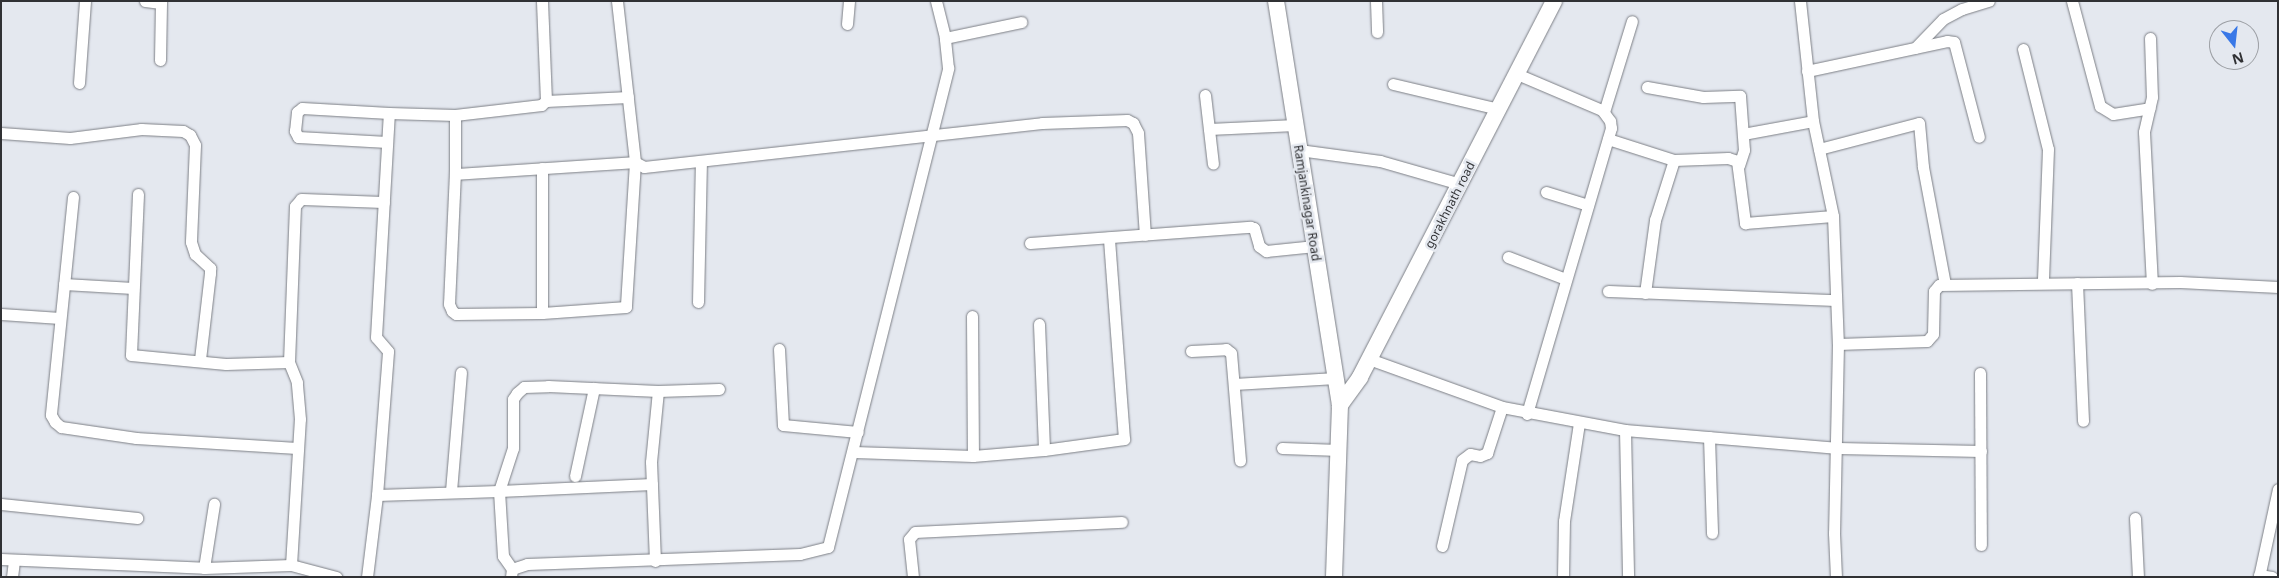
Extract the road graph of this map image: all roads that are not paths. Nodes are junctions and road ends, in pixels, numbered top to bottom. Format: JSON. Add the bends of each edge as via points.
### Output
{"nodes":[{"id":1,"x":85,"y":1,"type":"edge"},
{"id":2,"x":145,"y":1,"type":"edge"},
{"id":3,"x":542,"y":1,"type":"edge"},
{"id":4,"x":617,"y":1,"type":"edge"},
{"id":5,"x":849,"y":1,"type":"edge"},
{"id":6,"x":936,"y":1,"type":"edge"},
{"id":7,"x":1276,"y":1,"type":"edge"},
{"id":8,"x":1376,"y":1,"type":"edge"},
{"id":9,"x":1554,"y":1,"type":"edge"},
{"id":10,"x":1800,"y":1,"type":"edge"},
{"id":11,"x":1989,"y":1,"type":"edge"},
{"id":12,"x":2072,"y":1,"type":"edge"},
{"id":13,"x":161,"y":2,"type":"edge"},
{"id":14,"x":1632,"y":21,"type":"dead end"},
{"id":15,"x":1021,"y":22,"type":"dead end"},
{"id":16,"x":847,"y":24,"type":"dead end"},
{"id":17,"x":1377,"y":32,"type":"dead end"},
{"id":18,"x":945,"y":38,"type":"junction"},
{"id":19,"x":2150,"y":38,"type":"dead end"},
{"id":20,"x":1915,"y":48,"type":"junction"},
{"id":21,"x":2023,"y":49,"type":"dead end"},
{"id":22,"x":160,"y":60,"type":"dead end"},
{"id":23,"x":1807,"y":71,"type":"junction"},
{"id":24,"x":1517,"y":74,"type":"junction"},
{"id":25,"x":79,"y":84,"type":"dead end"},
{"id":26,"x":1394,"y":84,"type":"dead end"},
{"id":27,"x":1647,"y":87,"type":"dead end"},
{"id":28,"x":1205,"y":95,"type":"dead end"},
{"id":29,"x":628,"y":97,"type":"junction"},
{"id":30,"x":546,"y":102,"type":"junction"},
{"id":31,"x":2150,"y":108,"type":"junction"},
{"id":32,"x":1499,"y":109,"type":"junction"},
{"id":33,"x":1604,"y":112,"type":"junction"},
{"id":34,"x":389,"y":113,"type":"junction"},
{"id":35,"x":455,"y":115,"type":"junction"},
{"id":36,"x":1813,"y":121,"type":"junction"},
{"id":37,"x":1295,"y":125,"type":"junction"},
{"id":38,"x":1209,"y":129,"type":"junction"},
{"id":39,"x":1,"y":133,"type":"edge"},
{"id":40,"x":1743,"y":134,"type":"junction"},
{"id":41,"x":932,"y":136,"type":"junction"},
{"id":42,"x":1979,"y":137,"type":"dead end"},
{"id":43,"x":1608,"y":139,"type":"junction"},
{"id":44,"x":388,"y":142,"type":"junction"},
{"id":45,"x":1819,"y":149,"type":"junction"},
{"id":46,"x":1299,"y":150,"type":"junction"},
{"id":47,"x":1674,"y":160,"type":"junction"},
{"id":48,"x":701,"y":161,"type":"junction"},
{"id":49,"x":634,"y":162,"type":"junction"},
{"id":50,"x":1213,"y":164,"type":"dead end"},
{"id":51,"x":1739,"y":165,"type":"junction"},
{"id":52,"x":542,"y":168,"type":"junction"},
{"id":53,"x":456,"y":174,"type":"junction"},
{"id":54,"x":1460,"y":184,"type":"junction"},
{"id":55,"x":1546,"y":192,"type":"dead end"},
{"id":56,"x":138,"y":194,"type":"dead end"},
{"id":57,"x":73,"y":197,"type":"dead end"},
{"id":58,"x":384,"y":202,"type":"junction"},
{"id":59,"x":1588,"y":205,"type":"junction"},
{"id":60,"x":1833,"y":216,"type":"junction"},
{"id":61,"x":1144,"y":236,"type":"junction"},
{"id":62,"x":1109,"y":238,"type":"junction"},
{"id":63,"x":1030,"y":243,"type":"dead end"},
{"id":64,"x":1315,"y":246,"type":"junction"},
{"id":65,"x":1508,"y":257,"type":"dead end"},
{"id":66,"x":1566,"y":279,"type":"junction"},
{"id":67,"x":2043,"y":282,"type":"junction"},
{"id":68,"x":2077,"y":283,"type":"junction"},
{"id":69,"x":64,"y":284,"type":"junction"},
{"id":70,"x":1945,"y":284,"type":"junction"},
{"id":71,"x":2152,"y":284,"type":"junction"},
{"id":72,"x":2278,"y":286,"type":"edge"},
{"id":73,"x":133,"y":288,"type":"junction"},
{"id":74,"x":1608,"y":291,"type":"dead end"},
{"id":75,"x":1645,"y":293,"type":"junction"},
{"id":76,"x":1836,"y":300,"type":"junction"},
{"id":77,"x":698,"y":302,"type":"dead end"},
{"id":78,"x":542,"y":313,"type":"junction"},
{"id":79,"x":1,"y":314,"type":"edge"},
{"id":80,"x":972,"y":316,"type":"dead end"},
{"id":81,"x":60,"y":318,"type":"junction"},
{"id":82,"x":1040,"y":324,"type":"dead end"},
{"id":83,"x":1838,"y":344,"type":"junction"},
{"id":84,"x":780,"y":349,"type":"dead end"},
{"id":85,"x":1191,"y":351,"type":"dead end"},
{"id":86,"x":1369,"y":359,"type":"junction"},
{"id":87,"x":200,"y":360,"type":"junction"},
{"id":88,"x":289,"y":362,"type":"junction"},
{"id":89,"x":461,"y":372,"type":"dead end"},
{"id":90,"x":1980,"y":373,"type":"dead end"},
{"id":91,"x":1336,"y":378,"type":"junction"},
{"id":92,"x":1234,"y":384,"type":"junction"},
{"id":93,"x":594,"y":388,"type":"junction"},
{"id":94,"x":719,"y":389,"type":"dead end"},
{"id":95,"x":658,"y":391,"type":"junction"},
{"id":96,"x":1340,"y":405,"type":"junction"},
{"id":97,"x":1502,"y":407,"type":"junction"},
{"id":98,"x":1527,"y":414,"type":"junction"},
{"id":99,"x":2083,"y":421,"type":"dead end"},
{"id":100,"x":1579,"y":422,"type":"junction"},
{"id":101,"x":1625,"y":430,"type":"junction"},
{"id":102,"x":858,"y":432,"type":"junction"},
{"id":103,"x":1709,"y":437,"type":"junction"},
{"id":104,"x":297,"y":448,"type":"junction"},
{"id":105,"x":1282,"y":448,"type":"dead end"},
{"id":106,"x":1838,"y":448,"type":"junction"},
{"id":107,"x":1044,"y":450,"type":"junction"},
{"id":108,"x":1339,"y":450,"type":"junction"},
{"id":109,"x":1981,"y":451,"type":"junction"},
{"id":110,"x":854,"y":452,"type":"junction"},
{"id":111,"x":973,"y":456,"type":"junction"},
{"id":112,"x":1240,"y":461,"type":"dead end"},
{"id":113,"x":575,"y":476,"type":"dead end"},
{"id":114,"x":652,"y":484,"type":"junction"},
{"id":115,"x":2278,"y":490,"type":"edge"},
{"id":116,"x":451,"y":491,"type":"junction"},
{"id":117,"x":500,"y":491,"type":"junction"},
{"id":118,"x":377,"y":495,"type":"junction"},
{"id":119,"x":1,"y":504,"type":"edge"},
{"id":120,"x":214,"y":504,"type":"dead end"},
{"id":121,"x":137,"y":518,"type":"dead end"},
{"id":122,"x":2135,"y":518,"type":"dead end"},
{"id":123,"x":1122,"y":522,"type":"dead end"},
{"id":124,"x":1712,"y":533,"type":"dead end"},
{"id":125,"x":1981,"y":545,"type":"dead end"},
{"id":126,"x":1442,"y":546,"type":"dead end"},
{"id":127,"x":1,"y":559,"type":"edge"},
{"id":128,"x":14,"y":560,"type":"junction"},
{"id":129,"x":655,"y":561,"type":"junction"},
{"id":130,"x":291,"y":565,"type":"junction"},
{"id":131,"x":204,"y":568,"type":"junction"},
{"id":132,"x":239,"y":571,"type":"edge"},
{"id":133,"x":154,"y":572,"type":"edge"},
{"id":134,"x":304,"y":573,"type":"edge"},
{"id":135,"x":512,"y":573,"type":"edge"},
{"id":136,"x":2259,"y":576,"type":"edge"},
{"id":137,"x":12,"y":577,"type":"edge"},
{"id":138,"x":336,"y":577,"type":"edge"},
{"id":139,"x":367,"y":577,"type":"edge"},
{"id":140,"x":913,"y":577,"type":"edge"},
{"id":141,"x":1334,"y":577,"type":"edge"},
{"id":142,"x":1564,"y":577,"type":"edge"},
{"id":143,"x":1628,"y":577,"type":"edge"},
{"id":144,"x":1836,"y":577,"type":"edge"},
{"id":145,"x":2138,"y":577,"type":"edge"},
{"id":146,"x":2272,"y":577,"type":"edge"}],
"edges":[{"from":1,"to":25,"type":"street"},
{"from":2,"to":13,"type":"street"},
{"from":3,"to":30,"type":"street"},
{"from":4,"to":29,"type":"street"},
{"from":5,"to":16,"type":"street"},
{"from":6,"to":18,"type":"street"},
{"from":7,"to":37,"type":"street","name":"Ramjankinagar Road"},
{"from":8,"to":17,"type":"street"},
{"from":9,"to":24,"type":"street","name":"gorakhnath road"},
{"from":10,"to":23,"type":"street"},
{"from":11,"to":20,"type":"street","via":[[1943,19]]},
{"from":12,"to":31,"type":"street","via":[[2100,106],[2113,114]]},
{"from":13,"to":22,"type":"street"},
{"from":14,"to":33,"type":"street"},
{"from":15,"to":18,"type":"street"},
{"from":18,"to":41,"type":"street","via":[[948,68]]},
{"from":19,"to":31,"type":"street"},
{"from":20,"to":23,"type":"street"},
{"from":20,"to":42,"type":"street","via":[[1954,42]]},
{"from":21,"to":67,"type":"street","via":[[2048,149]]},
{"from":23,"to":36,"type":"street"},
{"from":24,"to":32,"type":"street","name":"gorakhnath road"},
{"from":24,"to":33,"type":"street"},
{"from":26,"to":32,"type":"street"},
{"from":27,"to":40,"type":"street","via":[[1703,97],[1740,96]]},
{"from":28,"to":38,"type":"street"},
{"from":29,"to":30,"type":"street"},
{"from":29,"to":49,"type":"street"},
{"from":30,"to":35,"type":"street"},
{"from":31,"to":71,"type":"street","via":[[2144,132]]},
{"from":32,"to":54,"type":"street","name":"gorakhnath road"},
{"from":33,"to":43,"type":"street","via":[[1610,122]]},
{"from":34,"to":35,"type":"street"},
{"from":34,"to":44,"type":"street"},
{"from":34,"to":44,"type":"street","via":[[302,108],[297,112],[295,130],[298,137]]},
{"from":35,"to":53,"type":"street"},
{"from":36,"to":40,"type":"street"},
{"from":36,"to":45,"type":"street"},
{"from":37,"to":38,"type":"street"},
{"from":37,"to":46,"type":"street","name":"Ramjankinagar Road"},
{"from":38,"to":50,"type":"street"},
{"from":39,"to":87,"type":"street","via":[[70,138],[141,129],[190,134],[196,145],[191,242],[195,254],[210,268]]},
{"from":40,"to":51,"type":"street","via":[[1743,154]]},
{"from":41,"to":48,"type":"street"},
{"from":41,"to":61,"type":"street","via":[[1042,123],[1127,120],[1133,123],[1138,133]]},
{"from":41,"to":102,"type":"street"},
{"from":43,"to":47,"type":"street"},
{"from":43,"to":59,"type":"street"},
{"from":44,"to":58,"type":"street"},
{"from":45,"to":60,"type":"street"},
{"from":45,"to":70,"type":"street","via":[[1919,124],[1923,167]]},
{"from":46,"to":54,"type":"street","via":[[1380,161]]},
{"from":46,"to":64,"type":"street","name":"Ramjankinagar Road"},
{"from":47,"to":51,"type":"street","via":[[1728,158]]},
{"from":47,"to":75,"type":"street","via":[[1655,220]]},
{"from":48,"to":49,"type":"street","via":[[644,167]]},
{"from":48,"to":77,"type":"street"},
{"from":49,"to":52,"type":"street"},
{"from":49,"to":78,"type":"street","via":[[626,307]]},
{"from":51,"to":60,"type":"street","via":[[1745,223]]},
{"from":52,"to":53,"type":"street"},
{"from":52,"to":78,"type":"street"},
{"from":53,"to":78,"type":"street","via":[[449,304],[452,311],[456,314]]},
{"from":54,"to":86,"type":"street","name":"gorakhnath road"},
{"from":55,"to":59,"type":"street"},
{"from":56,"to":73,"type":"street"},
{"from":57,"to":69,"type":"street"},
{"from":58,"to":88,"type":"street","via":[[297,202]]},
{"from":58,"to":118,"type":"street","via":[[376,336],[388,351]]},
{"from":59,"to":66,"type":"street"},
{"from":60,"to":76,"type":"street"},
{"from":61,"to":62,"type":"street"},
{"from":61,"to":64,"type":"street","via":[[1250,227],[1254,228],[1259,246],[1266,251]]},
{"from":62,"to":63,"type":"street"},
{"from":62,"to":107,"type":"street","via":[[1124,439]]},
{"from":64,"to":91,"type":"street","name":"Ramjankinagar Road"},
{"from":65,"to":66,"type":"street"},
{"from":66,"to":98,"type":"street"},
{"from":67,"to":68,"type":"street"},
{"from":67,"to":70,"type":"street"},
{"from":68,"to":71,"type":"street"},
{"from":68,"to":99,"type":"street"},
{"from":69,"to":73,"type":"street"},
{"from":69,"to":81,"type":"street"},
{"from":70,"to":83,"type":"street","via":[[1936,286],[1934,290],[1933,334],[1927,341]]},
{"from":71,"to":72,"type":"street"},
{"from":73,"to":87,"type":"street","via":[[131,356]]},
{"from":74,"to":75,"type":"street"},
{"from":75,"to":76,"type":"street"},
{"from":76,"to":83,"type":"street"},
{"from":79,"to":81,"type":"street"},
{"from":80,"to":111,"type":"street"},
{"from":81,"to":104,"type":"street","via":[[51,415],[61,427],[180,443]]},
{"from":82,"to":107,"type":"street"},
{"from":83,"to":106,"type":"street"},
{"from":84,"to":102,"type":"street","via":[[783,425]]},
{"from":85,"to":92,"type":"street","via":[[1229,350]]},
{"from":86,"to":96,"type":"street","name":"gorakhnath road"},
{"from":86,"to":97,"type":"street"},
{"from":87,"to":88,"type":"street","via":[[226,364]]},
{"from":88,"to":104,"type":"street","via":[[297,382],[300,419]]},
{"from":89,"to":116,"type":"street"},
{"from":90,"to":109,"type":"street"},
{"from":91,"to":92,"type":"street"},
{"from":91,"to":96,"type":"street","name":"Ramjankinagar Road"},
{"from":92,"to":112,"type":"street"},
{"from":93,"to":95,"type":"street"},
{"from":93,"to":113,"type":"street"},
{"from":93,"to":117,"type":"street","via":[[548,386],[519,390],[514,399],[513,448]]},
{"from":94,"to":95,"type":"street"},
{"from":95,"to":114,"type":"street"},
{"from":96,"to":108,"type":"street","name":"Ramjankinagar Road"},
{"from":97,"to":98,"type":"street"},
{"from":97,"to":126,"type":"street","via":[[1487,452],[1480,456],[1470,454],[1462,460]]},
{"from":98,"to":100,"type":"street"},
{"from":100,"to":101,"type":"street"},
{"from":100,"to":142,"type":"street","via":[[1564,520]]},
{"from":101,"to":103,"type":"street"},
{"from":101,"to":143,"type":"street"},
{"from":102,"to":110,"type":"street"},
{"from":103,"to":106,"type":"street"},
{"from":103,"to":124,"type":"street"},
{"from":104,"to":130,"type":"street"},
{"from":105,"to":108,"type":"street"},
{"from":106,"to":109,"type":"street"},
{"from":106,"to":144,"type":"street","via":[[1834,533]]},
{"from":107,"to":111,"type":"street"},
{"from":108,"to":141,"type":"street","name":"Ramjankinagar Road"},
{"from":109,"to":125,"type":"street"},
{"from":110,"to":111,"type":"street"},
{"from":110,"to":129,"type":"street","via":[[832,541],[821,551]]},
{"from":114,"to":117,"type":"street"},
{"from":114,"to":129,"type":"street"},
{"from":115,"to":136,"type":"street"},
{"from":116,"to":117,"type":"street"},
{"from":116,"to":118,"type":"street"},
{"from":117,"to":135,"type":"street","via":[[503,556]]},
{"from":118,"to":139,"type":"street"},
{"from":119,"to":121,"type":"street"},
{"from":120,"to":131,"type":"street"},
{"from":122,"to":145,"type":"street"},
{"from":123,"to":140,"type":"street","via":[[915,532],[910,539]]},
{"from":127,"to":128,"type":"street"},
{"from":128,"to":133,"type":"street"},
{"from":128,"to":137,"type":"street"},
{"from":129,"to":135,"type":"street","via":[[550,562]]},
{"from":130,"to":132,"type":"street"},
{"from":130,"to":134,"type":"street"},
{"from":131,"to":132,"type":"street"},
{"from":131,"to":133,"type":"street"},
{"from":134,"to":138,"type":"street"},
{"from":136,"to":146,"type":"street"}]}
